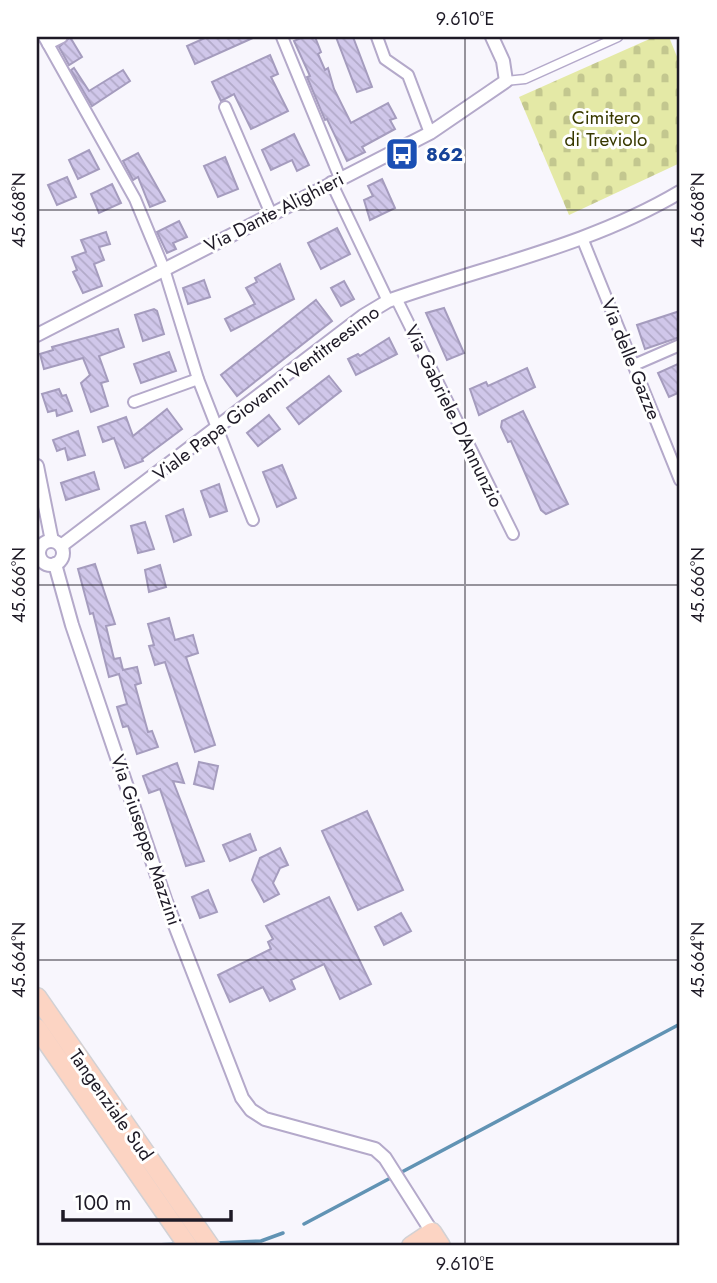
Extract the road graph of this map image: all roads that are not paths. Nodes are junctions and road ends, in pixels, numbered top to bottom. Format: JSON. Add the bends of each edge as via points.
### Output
{"nodes":[{"id":1,"x":62,"y":37,"type":"edge"},
{"id":2,"x":282,"y":37,"type":"edge"},
{"id":3,"x":377,"y":37,"type":"edge"},
{"id":4,"x":492,"y":37,"type":"edge"},
{"id":5,"x":618,"y":37,"type":"edge"},
{"id":6,"x":46,"y":40,"type":"edge"},
{"id":7,"x":506,"y":81,"type":"junction"},
{"id":8,"x":225,"y":107,"type":"dead end"},
{"id":9,"x":430,"y":133,"type":"junction"},
{"id":10,"x":335,"y":180,"type":"junction"},
{"id":11,"x":680,"y":192,"type":"edge"},
{"id":12,"x":271,"y":214,"type":"junction"},
{"id":13,"x":582,"y":238,"type":"junction"},
{"id":14,"x":164,"y":269,"type":"junction"},
{"id":15,"x":392,"y":300,"type":"junction"},
{"id":16,"x":37,"y":335,"type":"edge"},
{"id":17,"x":680,"y":345,"type":"edge"},
{"id":18,"x":634,"y":365,"type":"junction"},
{"id":19,"x":198,"y":379,"type":"junction"},
{"id":20,"x":134,"y":402,"type":"dead end"},
{"id":21,"x":218,"y":427,"type":"junction"},
{"id":22,"x":37,"y":466,"type":"edge"},
{"id":23,"x":680,"y":480,"type":"edge"},
{"id":24,"x":253,"y":520,"type":"dead end"},
{"id":25,"x":513,"y":534,"type":"dead end"},
{"id":26,"x":56,"y":543,"type":"junction"},
{"id":27,"x":39,"y":560,"type":"edge"},
{"id":28,"x":55,"y":564,"type":"junction"},
{"id":29,"x":37,"y":997,"type":"edge"},
{"id":30,"x":37,"y":1028,"type":"edge"},
{"id":31,"x":177,"y":1214,"type":"junction"},
{"id":32,"x":437,"y":1239,"type":"edge"},
{"id":33,"x":188,"y":1246,"type":"edge"},
{"id":34,"x":210,"y":1246,"type":"edge"},
{"id":35,"x":411,"y":1246,"type":"edge"}],
"edges":[{"from":1,"to":6,"type":"street"},
{"from":2,"to":10,"type":"street","name":"Via Gabriele D'Annunzio"},
{"from":3,"to":9,"type":"street","via":[[385,59],[408,75]]},
{"from":4,"to":7,"type":"street"},
{"from":5,"to":7,"type":"street","via":[[525,79]]},
{"from":6,"to":14,"type":"street","via":[[135,199]]},
{"from":7,"to":9,"type":"street","name":"Via Dante Alighieri"},
{"from":8,"to":12,"type":"street"},
{"from":9,"to":10,"type":"street","name":"Via Dante Alighieri"},
{"from":10,"to":12,"type":"street","name":"Via Dante Alighieri"},
{"from":10,"to":15,"type":"street","name":"Via Gabriele D'Annunzio"},
{"from":11,"to":13,"type":"street","name":"Viale Papa Giovanni Ventitreesimo"},
{"from":12,"to":14,"type":"street","name":"Via Dante Alighieri"},
{"from":13,"to":15,"type":"street","name":"Viale Papa Giovanni Ventitreesimo"},
{"from":13,"to":18,"type":"street","name":"Via delle Gazze"},
{"from":14,"to":16,"type":"street","name":"Via Dante Alighieri"},
{"from":14,"to":19,"type":"street"},
{"from":15,"to":21,"type":"street","name":"Viale Papa Giovanni Ventitreesimo","via":[[363,316]]},
{"from":15,"to":25,"type":"street","name":"Via Gabriele D'Annunzio"},
{"from":17,"to":18,"type":"street"},
{"from":18,"to":23,"type":"street","name":"Via delle Gazze"},
{"from":19,"to":20,"type":"street"},
{"from":19,"to":21,"type":"street"},
{"from":21,"to":24,"type":"street"},
{"from":21,"to":26,"type":"street","name":"Viale Papa Giovanni Ventitreesimo"},
{"from":22,"to":26,"type":"street"},
{"from":26,"to":27,"type":"street","via":[[42,545]]},
{"from":26,"to":28,"type":"street","via":[[62,558]]},
{"from":27,"to":28,"type":"street"},
{"from":28,"to":32,"type":"street","name":"Via Giuseppe Mazzini","via":[[166,902],[240,1093],[251,1110],[274,1122],[367,1145],[385,1158]]},
{"from":29,"to":31,"type":"highway","name":"Tangenziale Sud"},
{"from":30,"to":31,"type":"highway","name":"Tangenziale Sud"},
{"from":31,"to":33,"type":"highway","name":"Tangenziale Sud"},
{"from":31,"to":34,"type":"highway","name":"Tangenziale Sud"},
{"from":32,"to":35,"type":"highway"}]}
